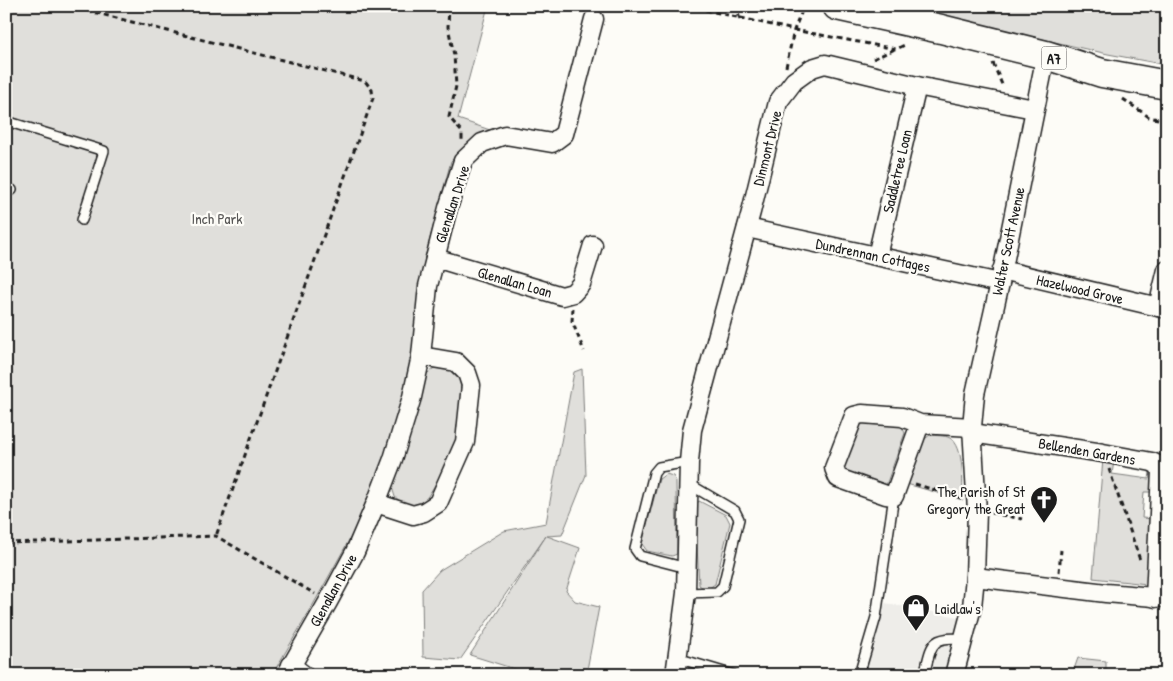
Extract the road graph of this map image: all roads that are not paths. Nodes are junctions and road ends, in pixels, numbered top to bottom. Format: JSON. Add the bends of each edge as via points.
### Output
{"nodes":[{"id":1,"x":837,"y":6,"type":"edge"},
{"id":2,"x":594,"y":19,"type":"dead end"},
{"id":3,"x":1046,"y":55,"type":"junction"},
{"id":4,"x":1167,"y":85,"type":"edge"},
{"id":5,"x":917,"y":86,"type":"junction"},
{"id":6,"x":1034,"y":109,"type":"junction"},
{"id":7,"x":6,"y":121,"type":"edge"},
{"id":8,"x":82,"y":220,"type":"dead end"},
{"id":9,"x":747,"y":228,"type":"junction"},
{"id":10,"x":592,"y":245,"type":"dead end"},
{"id":11,"x":878,"y":256,"type":"junction"},
{"id":12,"x":435,"y":258,"type":"junction"},
{"id":13,"x":1167,"y":270,"type":"edge"},
{"id":14,"x":1001,"y":276,"type":"junction"},
{"id":15,"x":1162,"y":308,"type":"edge"},
{"id":16,"x":421,"y":356,"type":"junction"},
{"id":17,"x":920,"y":424,"type":"junction"},
{"id":18,"x":972,"y":430,"type":"junction"},
{"id":19,"x":689,"y":462,"type":"junction"},
{"id":20,"x":689,"y":484,"type":"junction"},
{"id":21,"x":897,"y":488,"type":"junction"},
{"id":22,"x":376,"y":504,"type":"junction"},
{"id":23,"x":687,"y":568,"type":"junction"},
{"id":24,"x":976,"y":577,"type":"junction"},
{"id":25,"x":686,"y":593,"type":"junction"},
{"id":26,"x":1161,"y":598,"type":"edge"},
{"id":27,"x":964,"y":639,"type":"junction"},
{"id":28,"x":676,"y":666,"type":"edge"},
{"id":29,"x":294,"y":671,"type":"edge"},
{"id":30,"x":734,"y":675,"type":"edge"},
{"id":31,"x":859,"y":675,"type":"edge"},
{"id":32,"x":924,"y":675,"type":"edge"},
{"id":33,"x":954,"y":675,"type":"edge"}],
"edges":[{"from":1,"to":3,"type":"main road","number":"A7"},
{"from":2,"to":12,"type":"street","name":"Glenallan Drive","via":[[564,134],[552,143],[505,135],[482,143],[464,161]]},
{"from":3,"to":4,"type":"main road","number":"A7","via":[[1102,73]]},
{"from":3,"to":6,"type":"street","name":"Walter Scott Avenue"},
{"from":5,"to":6,"type":"street","name":"Dinmont Drive"},
{"from":5,"to":9,"type":"street","name":"Dinmont Drive","via":[[825,64],[812,68],[794,81],[778,102]]},
{"from":5,"to":11,"type":"street","name":"Saddletree Loan"},
{"from":6,"to":14,"type":"street","name":"Walter Scott Avenue"},
{"from":7,"to":8,"type":"lane","via":[[104,151]]},
{"from":9,"to":11,"type":"street","name":"Dundrennan Cottages"},
{"from":9,"to":19,"type":"street","name":"Dinmont Drive","via":[[692,430]]},
{"from":10,"to":12,"type":"street","name":"Glenallan Loan","via":[[581,284],[573,293],[562,296]]},
{"from":11,"to":14,"type":"street","name":"Dundrennan Cottages"},
{"from":12,"to":16,"type":"street","name":"Glenallan Drive","via":[[428,286]]},
{"from":13,"to":15,"type":"street","name":"Hazelwood Grove"},
{"from":14,"to":15,"type":"street","name":"Hazelwood Grove"},
{"from":14,"to":18,"type":"street","name":"Walter Scott Avenue","via":[[975,394]]},
{"from":16,"to":22,"type":"street","name":"Glenallan Drive","via":[[412,397]]},
{"from":16,"to":22,"type":"street","via":[[456,362],[467,373],[471,385],[465,442],[438,502],[424,512],[413,515]]},
{"from":17,"to":18,"type":"street"},
{"from":17,"to":21,"type":"street"},
{"from":17,"to":21,"type":"street","via":[[902,417],[854,416],[834,468],[838,478],[886,495]]},
{"from":18,"to":24,"type":"street","name":"Walter Scott Avenue"},
{"from":18,"to":26,"type":"street","name":"Bellenden Gardens","via":[[1158,465],[1161,471]]},
{"from":19,"to":20,"type":"street","name":"Dinmont Drive"},
{"from":19,"to":23,"type":"lane","via":[[660,468],[654,473],[635,549],[640,556]]},
{"from":20,"to":23,"type":"street","name":"Dinmont Drive"},
{"from":20,"to":25,"type":"lane","via":[[735,511],[739,519],[723,586],[717,592]]},
{"from":21,"to":31,"type":"lane","via":[[876,617]]},
{"from":22,"to":29,"type":"street","name":"Glenallan Drive"},
{"from":23,"to":25,"type":"street","name":"Dinmont Drive"},
{"from":24,"to":26,"type":"street","name":"Bellenden Gardens"},
{"from":24,"to":27,"type":"street","name":"Walter Scott Avenue"},
{"from":25,"to":28,"type":"street","name":"Dinmont Drive"},
{"from":27,"to":32,"type":"lane","via":[[937,640]]},
{"from":27,"to":33,"type":"street","name":"Walter Scott Avenue"},
{"from":28,"to":30,"type":"lane","name":"Dinmont Drive"}]}
